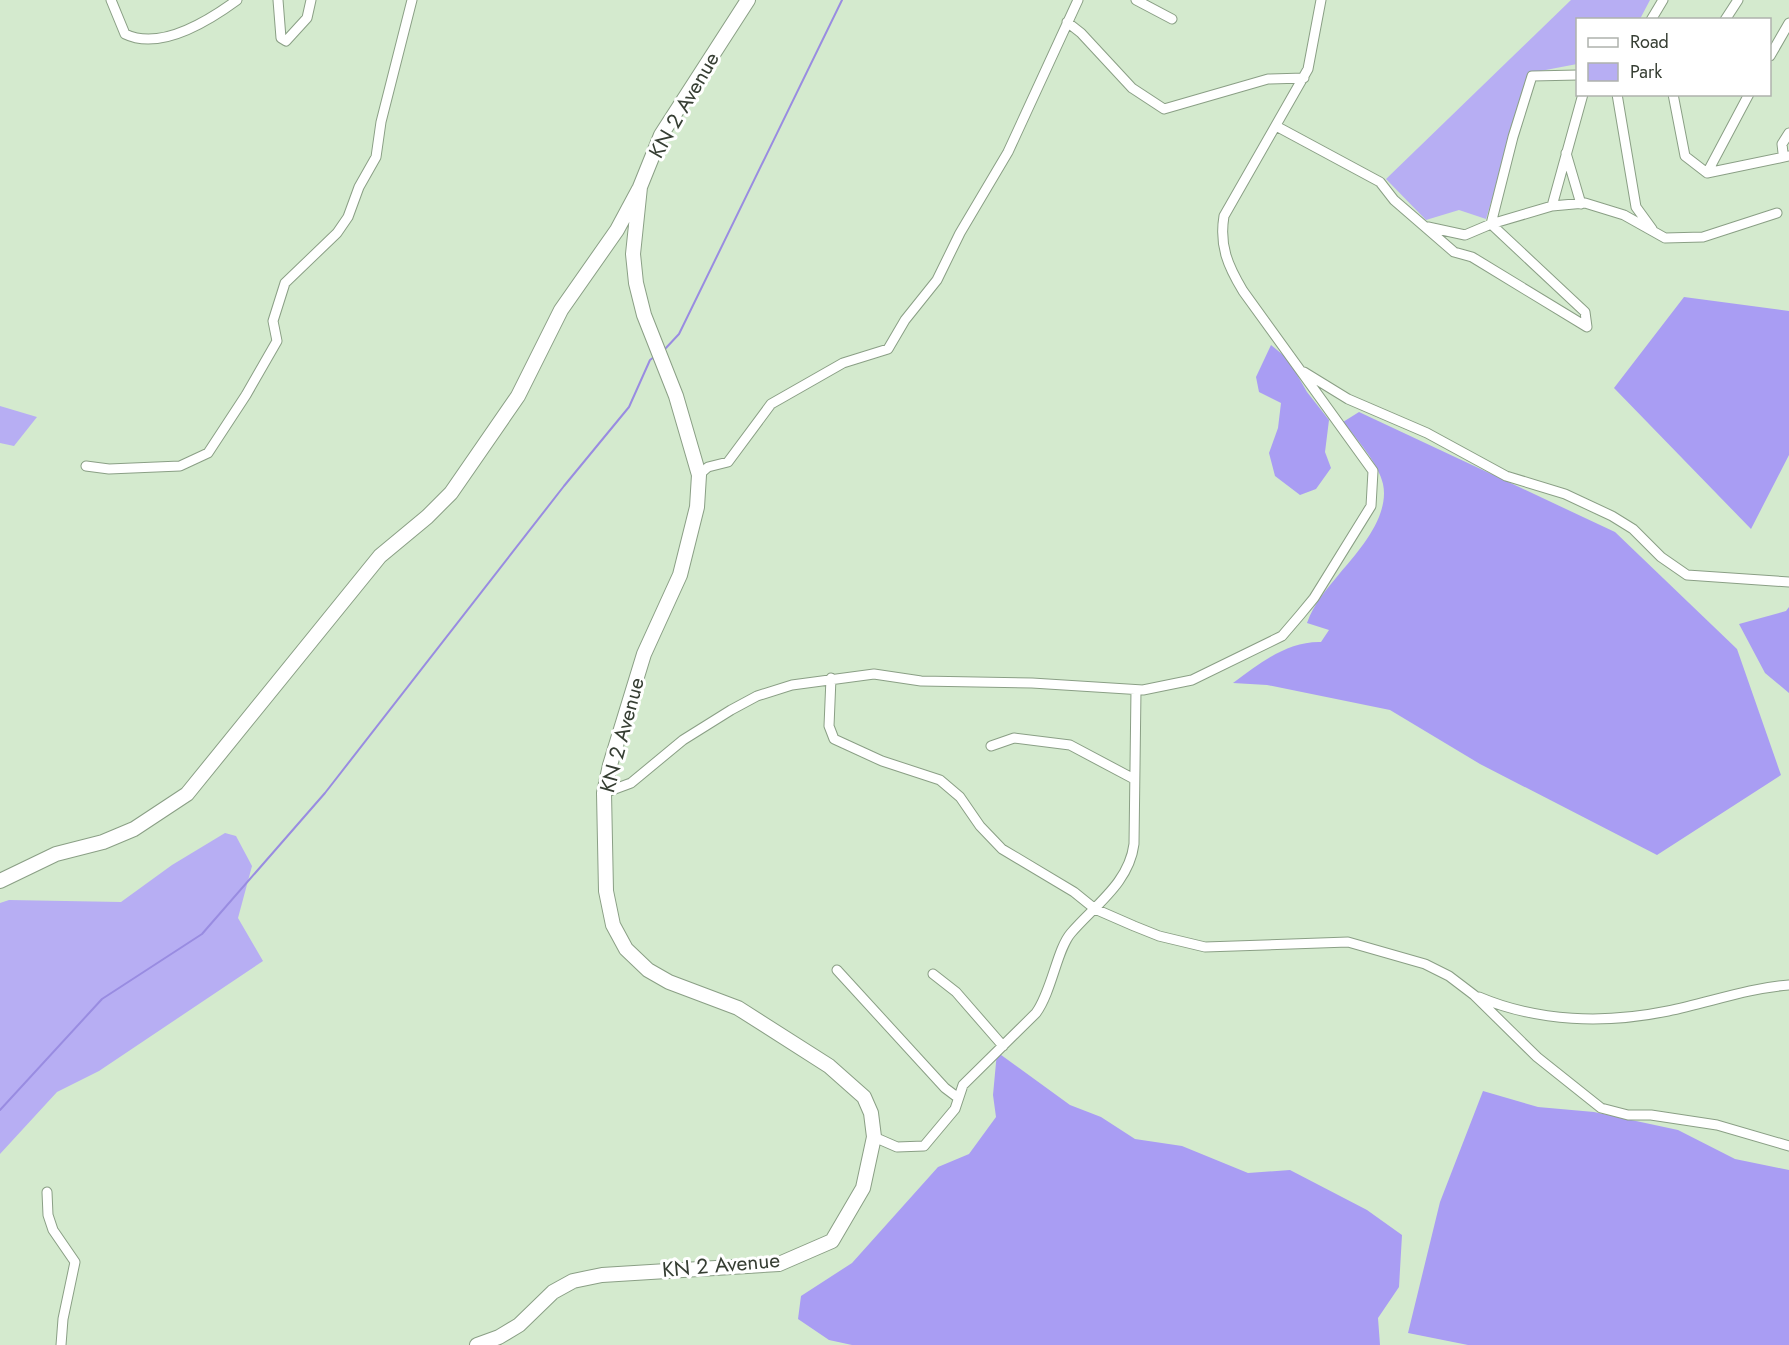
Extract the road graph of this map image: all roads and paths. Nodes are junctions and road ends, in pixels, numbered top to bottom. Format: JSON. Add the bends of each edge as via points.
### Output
{"nodes":[{"id":1,"x":111,"y":0,"type":"edge"},
{"id":2,"x":237,"y":0,"type":"edge"},
{"id":3,"x":278,"y":0,"type":"edge"},
{"id":4,"x":311,"y":0,"type":"edge"},
{"id":5,"x":412,"y":0,"type":"edge"},
{"id":6,"x":748,"y":0,"type":"edge"},
{"id":7,"x":1078,"y":0,"type":"edge"},
{"id":8,"x":1136,"y":0,"type":"edge"},
{"id":9,"x":1321,"y":0,"type":"edge"},
{"id":10,"x":1663,"y":0,"type":"edge"},
{"id":11,"x":1738,"y":0,"type":"edge"},
{"id":12,"x":1658,"y":15,"type":"edge"},
{"id":13,"x":1726,"y":18,"type":"edge"},
{"id":14,"x":1172,"y":19,"type":"dead end"},
{"id":15,"x":1067,"y":22,"type":"junction"},
{"id":16,"x":1789,"y":23,"type":"edge"},
{"id":17,"x":1771,"y":54,"type":"edge"},
{"id":18,"x":1576,"y":75,"type":"edge"},
{"id":19,"x":1304,"y":78,"type":"junction"},
{"id":20,"x":1582,"y":96,"type":"edge"},
{"id":21,"x":1617,"y":96,"type":"edge"},
{"id":22,"x":1675,"y":96,"type":"edge"},
{"id":23,"x":1748,"y":96,"type":"edge"},
{"id":24,"x":1276,"y":126,"type":"junction"},
{"id":25,"x":1789,"y":133,"type":"edge"},
{"id":26,"x":1566,"y":153,"type":"junction"},
{"id":27,"x":1786,"y":154,"type":"edge"},
{"id":28,"x":1707,"y":173,"type":"junction"},
{"id":29,"x":640,"y":187,"type":"junction"},
{"id":30,"x":1581,"y":204,"type":"junction"},
{"id":31,"x":1552,"y":206,"type":"junction"},
{"id":32,"x":1777,"y":213,"type":"dead end"},
{"id":33,"x":1491,"y":224,"type":"junction"},
{"id":34,"x":1426,"y":226,"type":"junction"},
{"id":35,"x":1653,"y":232,"type":"junction"},
{"id":36,"x":1300,"y":370,"type":"junction"},
{"id":37,"x":86,"y":466,"type":"dead end"},
{"id":38,"x":699,"y":475,"type":"junction"},
{"id":39,"x":1789,"y":582,"type":"edge"},
{"id":40,"x":831,"y":678,"type":"junction"},
{"id":41,"x":1136,"y":690,"type":"junction"},
{"id":42,"x":991,"y":746,"type":"dead end"},
{"id":43,"x":1134,"y":779,"type":"junction"},
{"id":44,"x":604,"y":793,"type":"junction"},
{"id":45,"x":0,"y":881,"type":"edge"},
{"id":46,"x":1095,"y":909,"type":"junction"},
{"id":47,"x":837,"y":970,"type":"dead end"},
{"id":48,"x":933,"y":975,"type":"dead end"},
{"id":49,"x":1789,"y":986,"type":"edge"},
{"id":50,"x":1474,"y":995,"type":"junction"},
{"id":51,"x":1003,"y":1046,"type":"junction"},
{"id":52,"x":957,"y":1097,"type":"junction"},
{"id":53,"x":874,"y":1137,"type":"junction"},
{"id":54,"x":1789,"y":1146,"type":"edge"},
{"id":55,"x":47,"y":1192,"type":"dead end"},
{"id":56,"x":60,"y":1345,"type":"edge"},
{"id":57,"x":477,"y":1345,"type":"edge"}],
"edges":[{"from":1,"to":2,"type":"street","via":[[125,34],[138,40],[161,39]]},
{"from":3,"to":4,"type":"street","via":[[281,38],[286,41],[307,18]]},
{"from":5,"to":37,"type":"street","via":[[376,157],[337,233],[285,283],[273,321],[277,342],[208,453],[180,466]]},
{"from":6,"to":29,"type":"main road","name":"KN 2 Avenue","via":[[661,135]]},
{"from":7,"to":15,"type":"street"},
{"from":8,"to":14,"type":"street"},
{"from":9,"to":19,"type":"street","via":[[1316,40]]},
{"from":10,"to":12,"type":"street"},
{"from":11,"to":13,"type":"street"},
{"from":15,"to":19,"type":"street","via":[[1082,33],[1131,88],[1164,109],[1268,79]]},
{"from":15,"to":38,"type":"street","via":[[1008,152],[960,232],[937,280],[905,320],[892,345],[843,363],[771,404],[728,462],[708,467]]},
{"from":16,"to":17,"type":"street"},
{"from":18,"to":33,"type":"street","via":[[1532,76]]},
{"from":19,"to":24,"type":"street"},
{"from":20,"to":26,"type":"street"},
{"from":21,"to":35,"type":"street","via":[[1636,207]]},
{"from":22,"to":28,"type":"street","via":[[1685,156]]},
{"from":23,"to":28,"type":"street"},
{"from":24,"to":34,"type":"street","via":[[1380,182],[1394,200]]},
{"from":24,"to":36,"type":"street","via":[[1224,216],[1221,234],[1230,270]]},
{"from":25,"to":27,"type":"street","via":[[1782,144]]},
{"from":26,"to":30,"type":"street"},
{"from":26,"to":31,"type":"street"},
{"from":27,"to":28,"type":"street"},
{"from":29,"to":38,"type":"main road","name":"KN 2 Avenue","via":[[633,254],[636,283]]},
{"from":29,"to":45,"type":"main road","via":[[616,230],[561,310],[518,396],[451,493],[380,556],[187,794],[134,829],[104,842],[56,854]]},
{"from":30,"to":31,"type":"street"},
{"from":30,"to":35,"type":"street","via":[[1624,215]]},
{"from":31,"to":33,"type":"street"},
{"from":32,"to":35,"type":"street","via":[[1703,237],[1665,238]]},
{"from":33,"to":34,"type":"street","via":[[1465,235]]},
{"from":33,"to":34,"type":"street","via":[[1586,312],[1587,327],[1473,257],[1454,252]]},
{"from":36,"to":39,"type":"street","via":[[1348,399],[1427,433],[1506,476],[1565,494],[1612,516],[1687,575]]},
{"from":36,"to":41,"type":"street","via":[[1372,466],[1371,506],[1314,598],[1282,636],[1192,680]]},
{"from":38,"to":44,"type":"main road","name":"KN 2 Avenue","via":[[697,507],[680,575],[644,654],[616,740]]},
{"from":40,"to":41,"type":"street","via":[[874,674],[921,681]]},
{"from":40,"to":44,"type":"street","via":[[757,696],[683,740],[631,783]]},
{"from":40,"to":46,"type":"street","via":[[829,726],[834,739],[882,761],[940,780],[960,797],[1002,849]]},
{"from":41,"to":43,"type":"street"},
{"from":42,"to":43,"type":"street","via":[[1014,738],[1070,745]]},
{"from":43,"to":46,"type":"street","via":[[1132,859]]},
{"from":44,"to":53,"type":"main road","name":"KN 2 Avenue","via":[[606,891],[614,925],[626,949],[648,970],[738,1008],[836,1071],[864,1097],[872,1113]]},
{"from":46,"to":50,"type":"street","via":[[1159,936],[1205,947],[1348,942],[1376,948],[1425,964]]},
{"from":46,"to":51,"type":"street","via":[[1067,939],[1044,1002]]},
{"from":47,"to":52,"type":"street"},
{"from":48,"to":51,"type":"street","via":[[956,992]]},
{"from":49,"to":50,"type":"street","via":[[1617,1020],[1579,1020],[1506,1009]]},
{"from":50,"to":54,"type":"street","via":[[1537,1057],[1601,1108],[1628,1115],[1717,1125]]},
{"from":51,"to":52,"type":"street","via":[[963,1085]]},
{"from":52,"to":53,"type":"street","via":[[955,1109],[945,1124],[924,1146],[897,1147]]},
{"from":53,"to":57,"type":"main road","name":"KN 2 Avenue","via":[[863,1188],[832,1241],[779,1264],[602,1275],[573,1281],[553,1292],[519,1325]]},
{"from":55,"to":56,"type":"street","via":[[53,1230],[75,1262]]}]}
